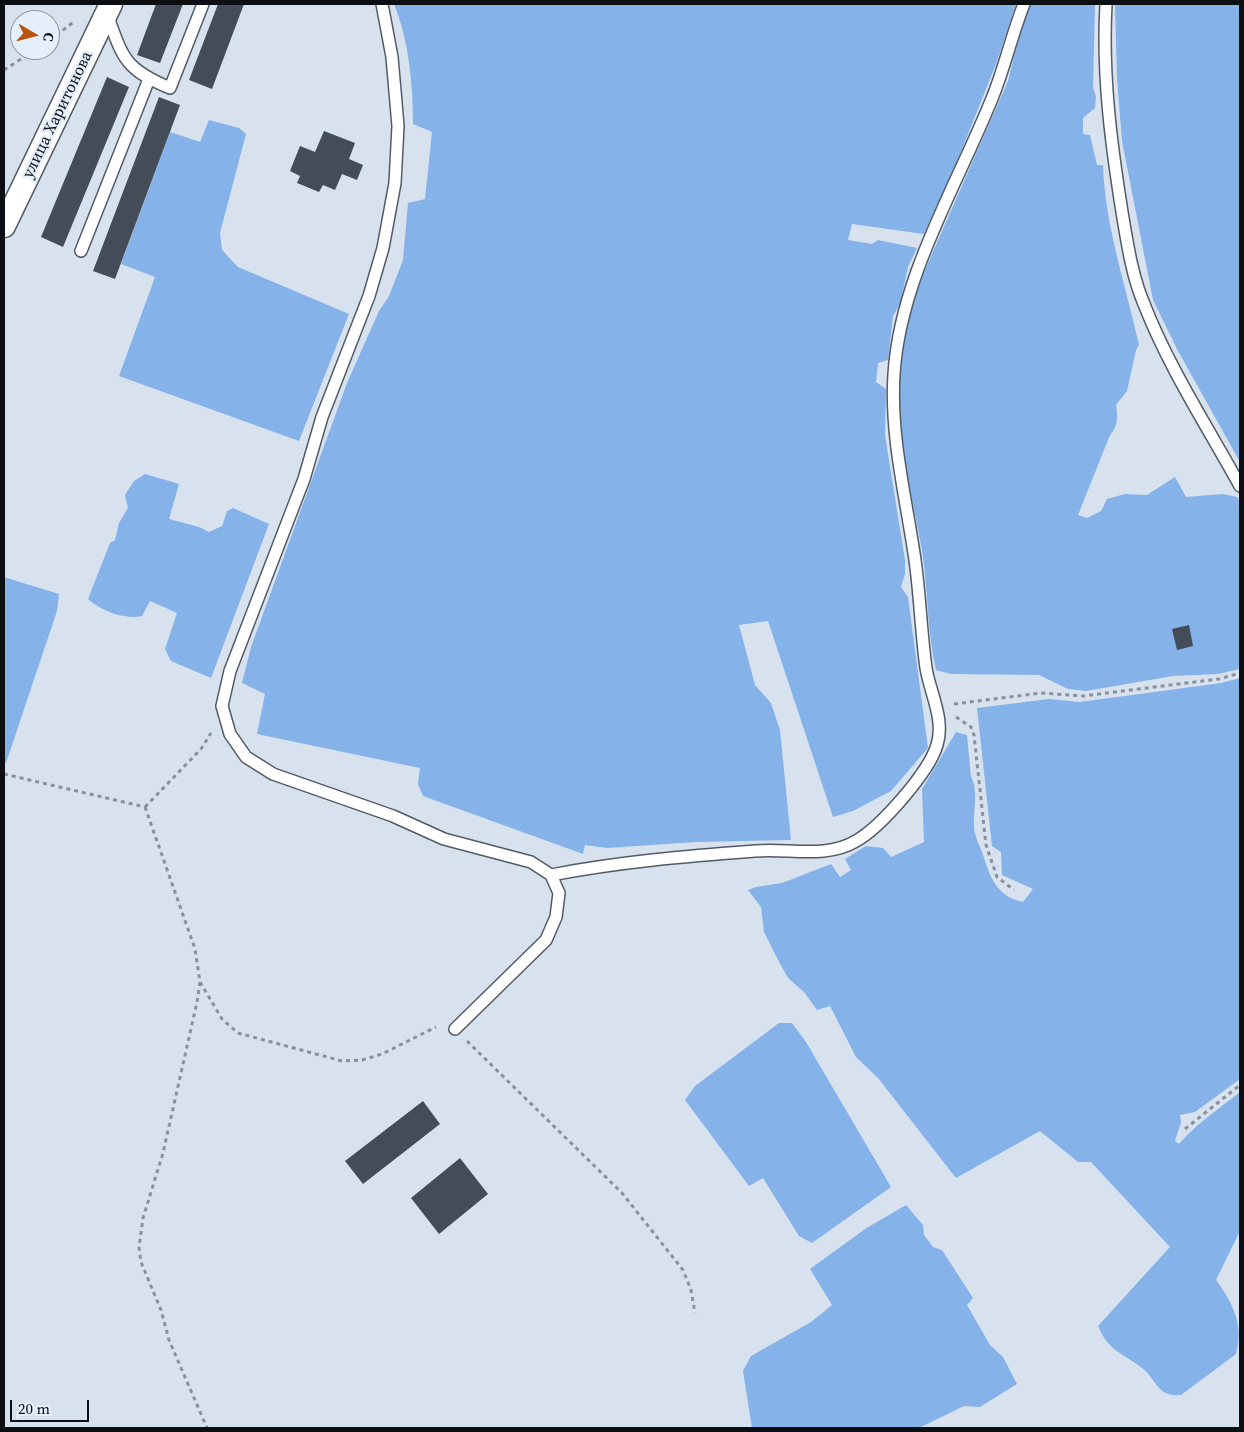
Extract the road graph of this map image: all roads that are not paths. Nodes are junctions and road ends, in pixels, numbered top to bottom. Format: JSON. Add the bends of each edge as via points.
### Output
{"nodes":[{"id":1,"x":203,"y":4,"type":"edge"},
{"id":2,"x":382,"y":4,"type":"edge"},
{"id":3,"x":1024,"y":4,"type":"edge"},
{"id":4,"x":1106,"y":4,"type":"edge"},
{"id":5,"x":109,"y":8,"type":"edge"},
{"id":6,"x":149,"y":79,"type":"junction"},
{"id":7,"x":4,"y":226,"type":"edge"},
{"id":8,"x":81,"y":251,"type":"dead end"},
{"id":9,"x":1240,"y":486,"type":"edge"},
{"id":10,"x":551,"y":874,"type":"junction"},
{"id":11,"x":456,"y":1029,"type":"road end"}],
"edges":[{"from":1,"to":6,"type":"lane","via":[[170,88]]},
{"from":2,"to":10,"type":"lane","via":[[392,57],[398,126],[395,183],[383,248],[369,296],[322,417],[304,479],[230,671],[222,706],[230,734],[246,757],[273,774],[393,816],[444,839],[531,862]]},
{"from":3,"to":10,"type":"lane","via":[[994,94],[928,243],[904,315],[894,372],[896,450],[915,560],[926,670],[939,730],[937,744],[928,762],[898,803],[860,839],[846,846],[818,851],[759,850]]},
{"from":4,"to":9,"type":"lane","via":[[1105,69],[1111,144],[1126,236],[1143,302],[1168,358]]},
{"from":5,"to":6,"type":"lane","via":[[126,60]]},
{"from":5,"to":7,"type":"street","name":"улица Харитонова"},
{"from":6,"to":8,"type":"lane"},
{"from":10,"to":11,"type":"lane","via":[[559,893],[556,917],[546,940]]}]}
